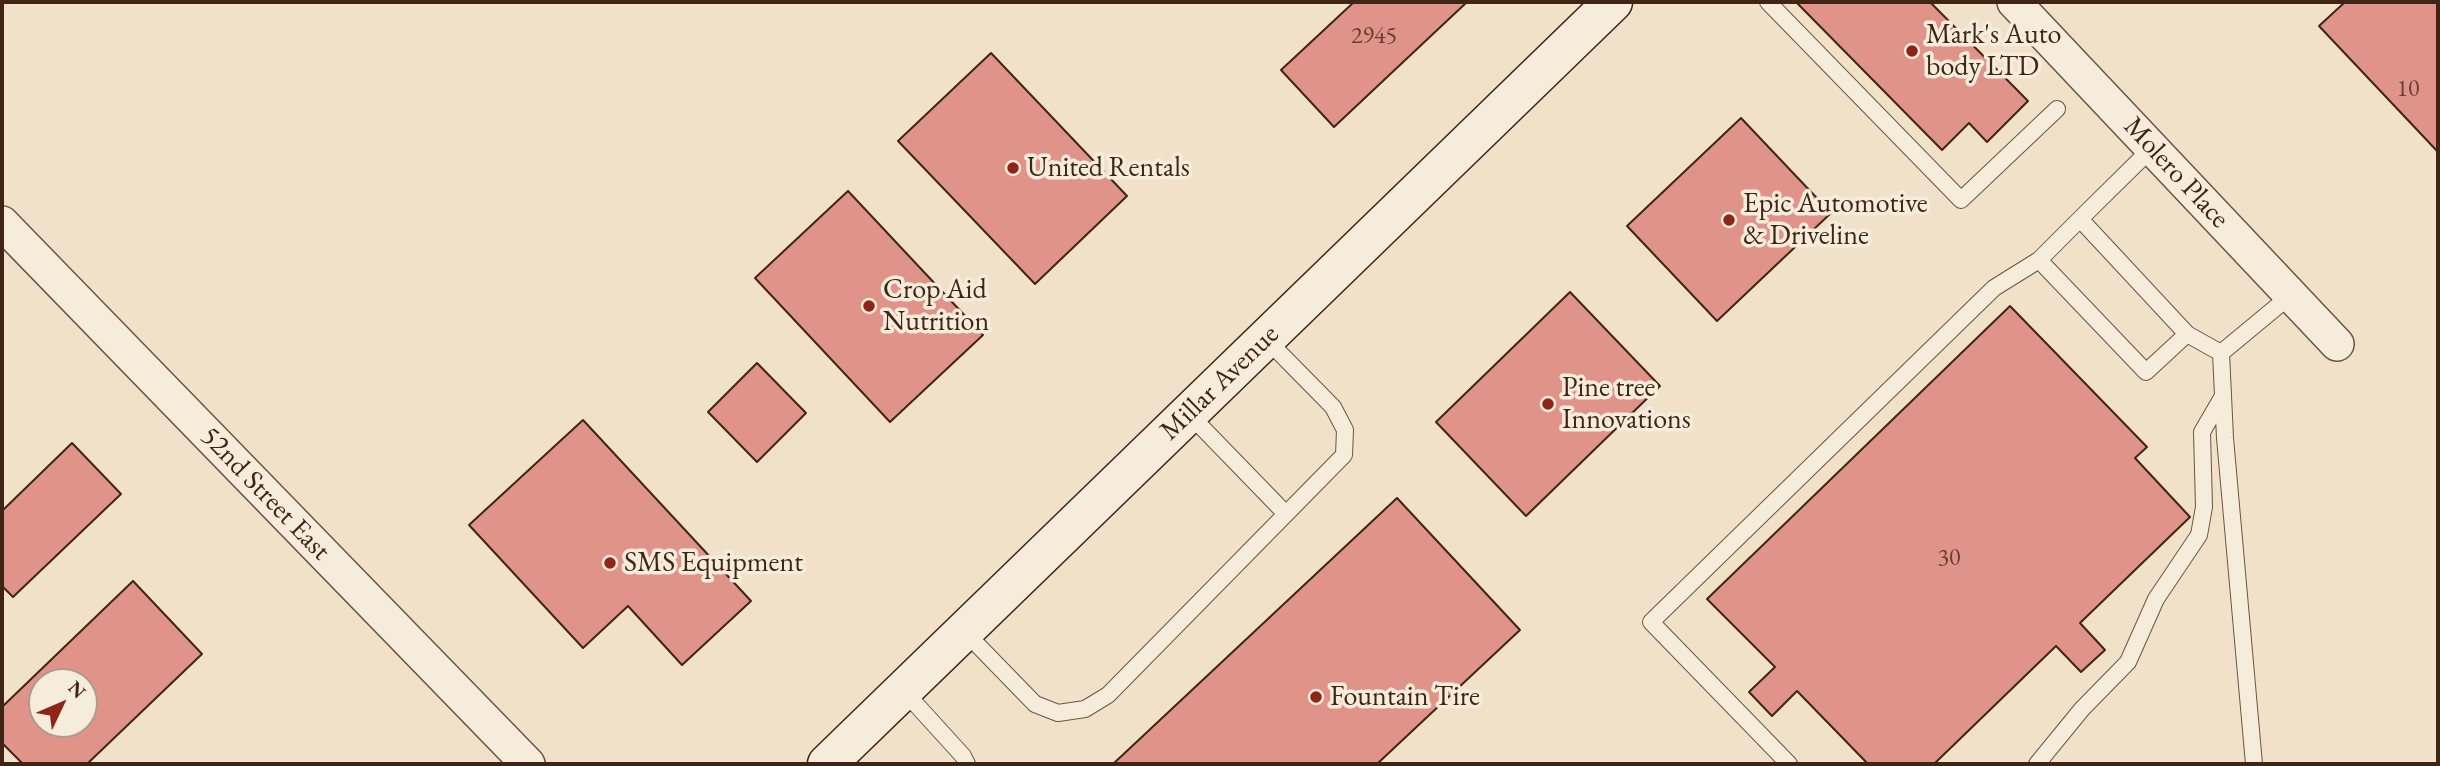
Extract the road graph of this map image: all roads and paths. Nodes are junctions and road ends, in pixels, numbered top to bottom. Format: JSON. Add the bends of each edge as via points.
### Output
{"nodes":[{"id":1,"x":1613,"y":2,"type":"edge"},
{"id":2,"x":1768,"y":2,"type":"edge"},
{"id":3,"x":2014,"y":2,"type":"edge"},
{"id":4,"x":2057,"y":109,"type":"dead end"},
{"id":5,"x":2152,"y":148,"type":"junction"},
{"id":6,"x":2080,"y":219,"type":"junction"},
{"id":7,"x":2,"y":223,"type":"edge"},
{"id":8,"x":2039,"y":260,"type":"junction"},
{"id":9,"x":2291,"y":295,"type":"junction"},
{"id":10,"x":2188,"y":334,"type":"junction"},
{"id":11,"x":1266,"y":339,"type":"junction"},
{"id":12,"x":2337,"y":344,"type":"dead end"},
{"id":13,"x":2221,"y":353,"type":"junction"},
{"id":14,"x":2223,"y":396,"type":"junction"},
{"id":15,"x":1189,"y":414,"type":"junction"},
{"id":16,"x":1286,"y":514,"type":"junction"},
{"id":17,"x":964,"y":631,"type":"junction"},
{"id":18,"x":902,"y":690,"type":"junction"},
{"id":19,"x":528,"y":764,"type":"edge"},
{"id":20,"x":827,"y":764,"type":"edge"},
{"id":21,"x":967,"y":764,"type":"edge"},
{"id":22,"x":1789,"y":764,"type":"edge"},
{"id":23,"x":2037,"y":764,"type":"edge"},
{"id":24,"x":2254,"y":764,"type":"edge"}],
"edges":[{"from":1,"to":11,"type":"street","name":"Millar Avenue"},
{"from":2,"to":4,"type":"lane","via":[[1961,200]]},
{"from":3,"to":5,"type":"street","name":"Molero Place"},
{"from":5,"to":6,"type":"lane"},
{"from":5,"to":9,"type":"street","name":"Molero Place"},
{"from":6,"to":8,"type":"lane"},
{"from":6,"to":10,"type":"lane"},
{"from":7,"to":19,"type":"street","name":"52nd Street East"},
{"from":8,"to":10,"type":"lane","via":[[2146,372]]},
{"from":8,"to":22,"type":"lane","via":[[1994,288],[1651,622]]},
{"from":9,"to":12,"type":"street","name":"Molero Place"},
{"from":9,"to":13,"type":"lane"},
{"from":10,"to":13,"type":"lane"},
{"from":11,"to":15,"type":"street","name":"Millar Avenue"},
{"from":11,"to":16,"type":"lane","via":[[1333,407],[1345,430],[1344,455]]},
{"from":13,"to":14,"type":"lane"},
{"from":14,"to":23,"type":"lane","via":[[2202,432],[2204,507],[2199,535],[2156,599],[2128,662]]},
{"from":14,"to":24,"type":"lane"},
{"from":15,"to":16,"type":"lane"},
{"from":15,"to":17,"type":"street","name":"Millar Avenue"},
{"from":16,"to":17,"type":"lane","via":[[1108,695],[1085,709],[1058,713],[1035,704]]},
{"from":17,"to":18,"type":"street","name":"Millar Avenue"},
{"from":18,"to":20,"type":"street","name":"Millar Avenue"},
{"from":18,"to":21,"type":"lane"}]}
